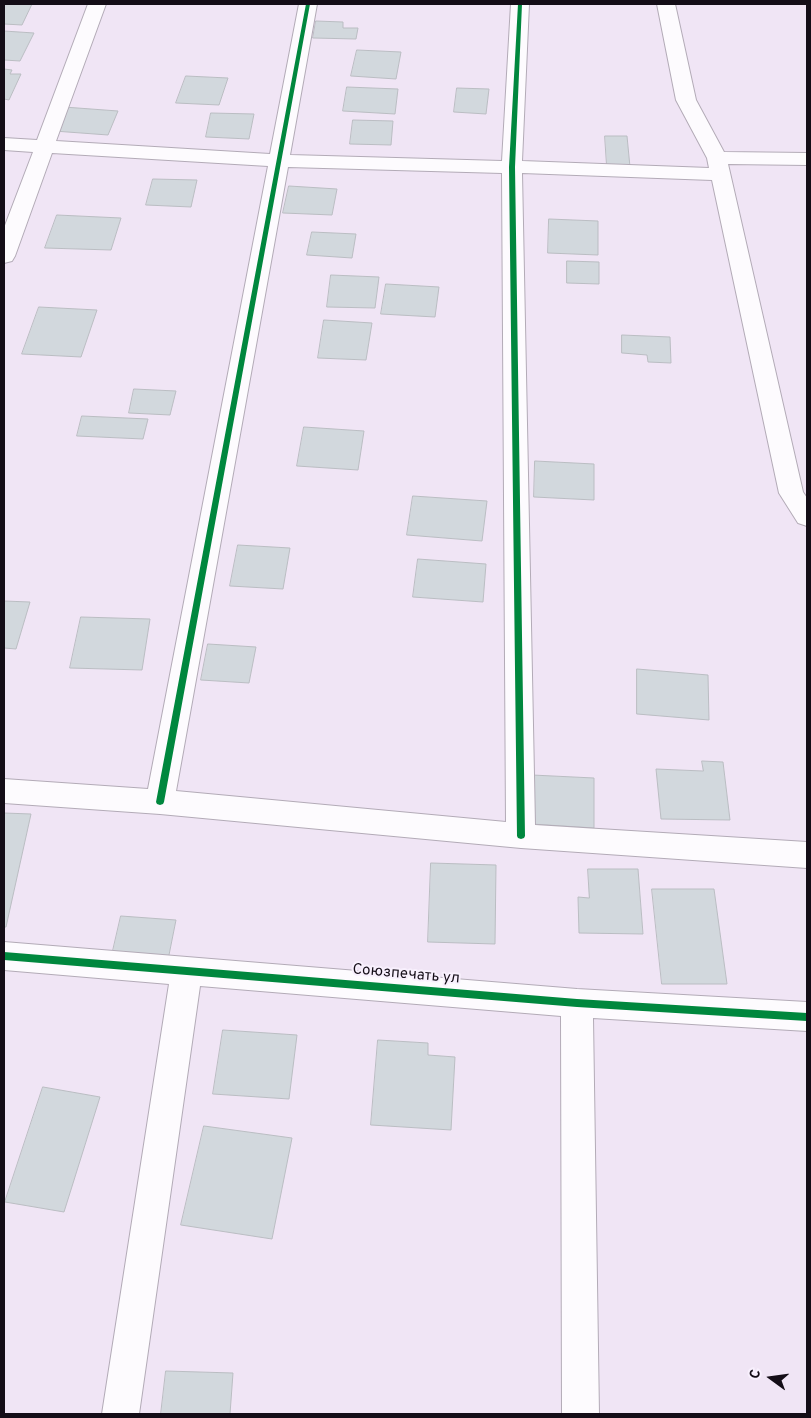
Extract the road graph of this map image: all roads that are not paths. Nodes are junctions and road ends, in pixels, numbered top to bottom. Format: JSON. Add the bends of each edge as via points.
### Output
{"nodes":[{"id":1,"x":97,"y":4,"type":"edge"},
{"id":2,"x":308,"y":4,"type":"edge"},
{"id":3,"x":520,"y":4,"type":"edge"},
{"id":4,"x":666,"y":4,"type":"edge"},
{"id":5,"x":4,"y":144,"type":"edge"},
{"id":6,"x":44,"y":145,"type":"junction"},
{"id":7,"x":807,"y":159,"type":"edge"},
{"id":8,"x":279,"y":161,"type":"junction"},
{"id":9,"x":718,"y":166,"type":"junction"},
{"id":10,"x":512,"y":167,"type":"junction"},
{"id":11,"x":4,"y":256,"type":"edge"},
{"id":12,"x":807,"y":517,"type":"edge"},
{"id":13,"x":4,"y":791,"type":"edge"},
{"id":14,"x":160,"y":802,"type":"junction"},
{"id":15,"x":521,"y":836,"type":"junction"},
{"id":16,"x":807,"y":855,"type":"edge"},
{"id":17,"x":4,"y":956,"type":"edge"},
{"id":18,"x":187,"y":970,"type":"junction"},
{"id":19,"x":577,"y":1003,"type":"junction"},
{"id":20,"x":807,"y":1016,"type":"edge"},
{"id":21,"x":120,"y":1414,"type":"edge"},
{"id":22,"x":580,"y":1414,"type":"edge"}],
"edges":[{"from":1,"to":6,"type":"street"},
{"from":2,"to":8,"type":"street"},
{"from":3,"to":10,"type":"street"},
{"from":4,"to":9,"type":"street","via":[[686,100]]},
{"from":5,"to":6,"type":"street"},
{"from":6,"to":8,"type":"street"},
{"from":6,"to":11,"type":"street"},
{"from":7,"to":9,"type":"street"},
{"from":8,"to":10,"type":"street"},
{"from":8,"to":14,"type":"street"},
{"from":9,"to":10,"type":"street"},
{"from":9,"to":12,"type":"street","via":[[791,493]]},
{"from":10,"to":15,"type":"street"},
{"from":13,"to":14,"type":"street"},
{"from":14,"to":15,"type":"street"},
{"from":15,"to":16,"type":"street"},
{"from":17,"to":18,"type":"street","name":"Союзпечать ул"},
{"from":18,"to":19,"type":"street","name":"Союзпечать ул"},
{"from":18,"to":21,"type":"street"},
{"from":19,"to":20,"type":"street","name":"Союзпечать ул"},
{"from":19,"to":22,"type":"street"}]}
